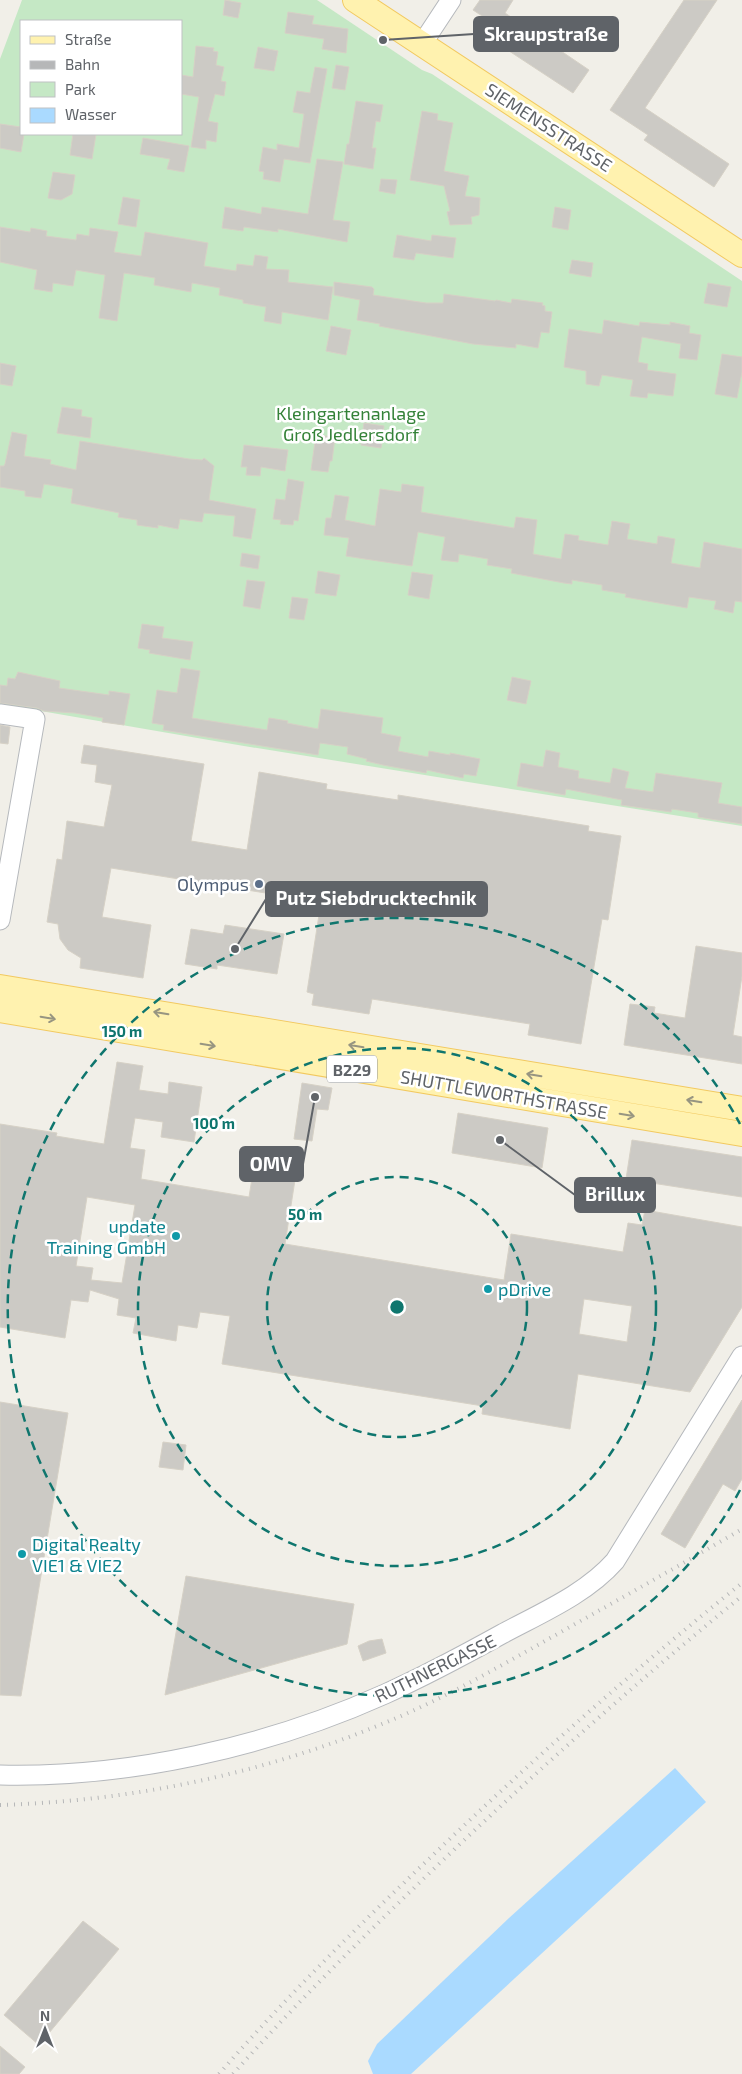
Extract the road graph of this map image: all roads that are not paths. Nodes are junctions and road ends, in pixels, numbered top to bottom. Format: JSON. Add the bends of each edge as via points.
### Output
{"nodes":[{"id":1,"x":355,"y":0,"type":"edge"},
{"id":2,"x":452,"y":0,"type":"edge"},
{"id":3,"x":422,"y":44,"type":"junction"},
{"id":4,"x":742,"y":255,"type":"edge"},
{"id":5,"x":0,"y":714,"type":"edge"},
{"id":6,"x":0,"y":920,"type":"edge"},
{"id":7,"x":0,"y":987,"type":"edge"},
{"id":8,"x":0,"y":1010,"type":"edge"},
{"id":9,"x":742,"y":1109,"type":"edge"},
{"id":10,"x":742,"y":1134,"type":"edge"},
{"id":11,"x":742,"y":1356,"type":"edge"},
{"id":12,"x":0,"y":1775,"type":"edge"}],
"edges":[{"from":1,"to":3,"type":"main road","name":"SIEMENSSTRASSE"},
{"from":2,"to":3,"type":"street"},
{"from":3,"to":4,"type":"main road","name":"SIEMENSSTRASSE"},
{"from":5,"to":6,"type":"street","via":[[35,719]]},
{"from":9,"to":7,"type":"main road","name":"SHUTTLEWORTHSTRASSE","number":"B229","one_way":true},
{"from":8,"to":10,"type":"main road","name":"SHUTTLEWORTHSTRASSE","number":"B229","one_way":true},
{"from":11,"to":12,"type":"street","name":"RUTHNERGASSE","via":[[615,1561],[588,1586],[543,1612],[384,1695],[290,1730],[177,1760],[56,1774]]}]}
